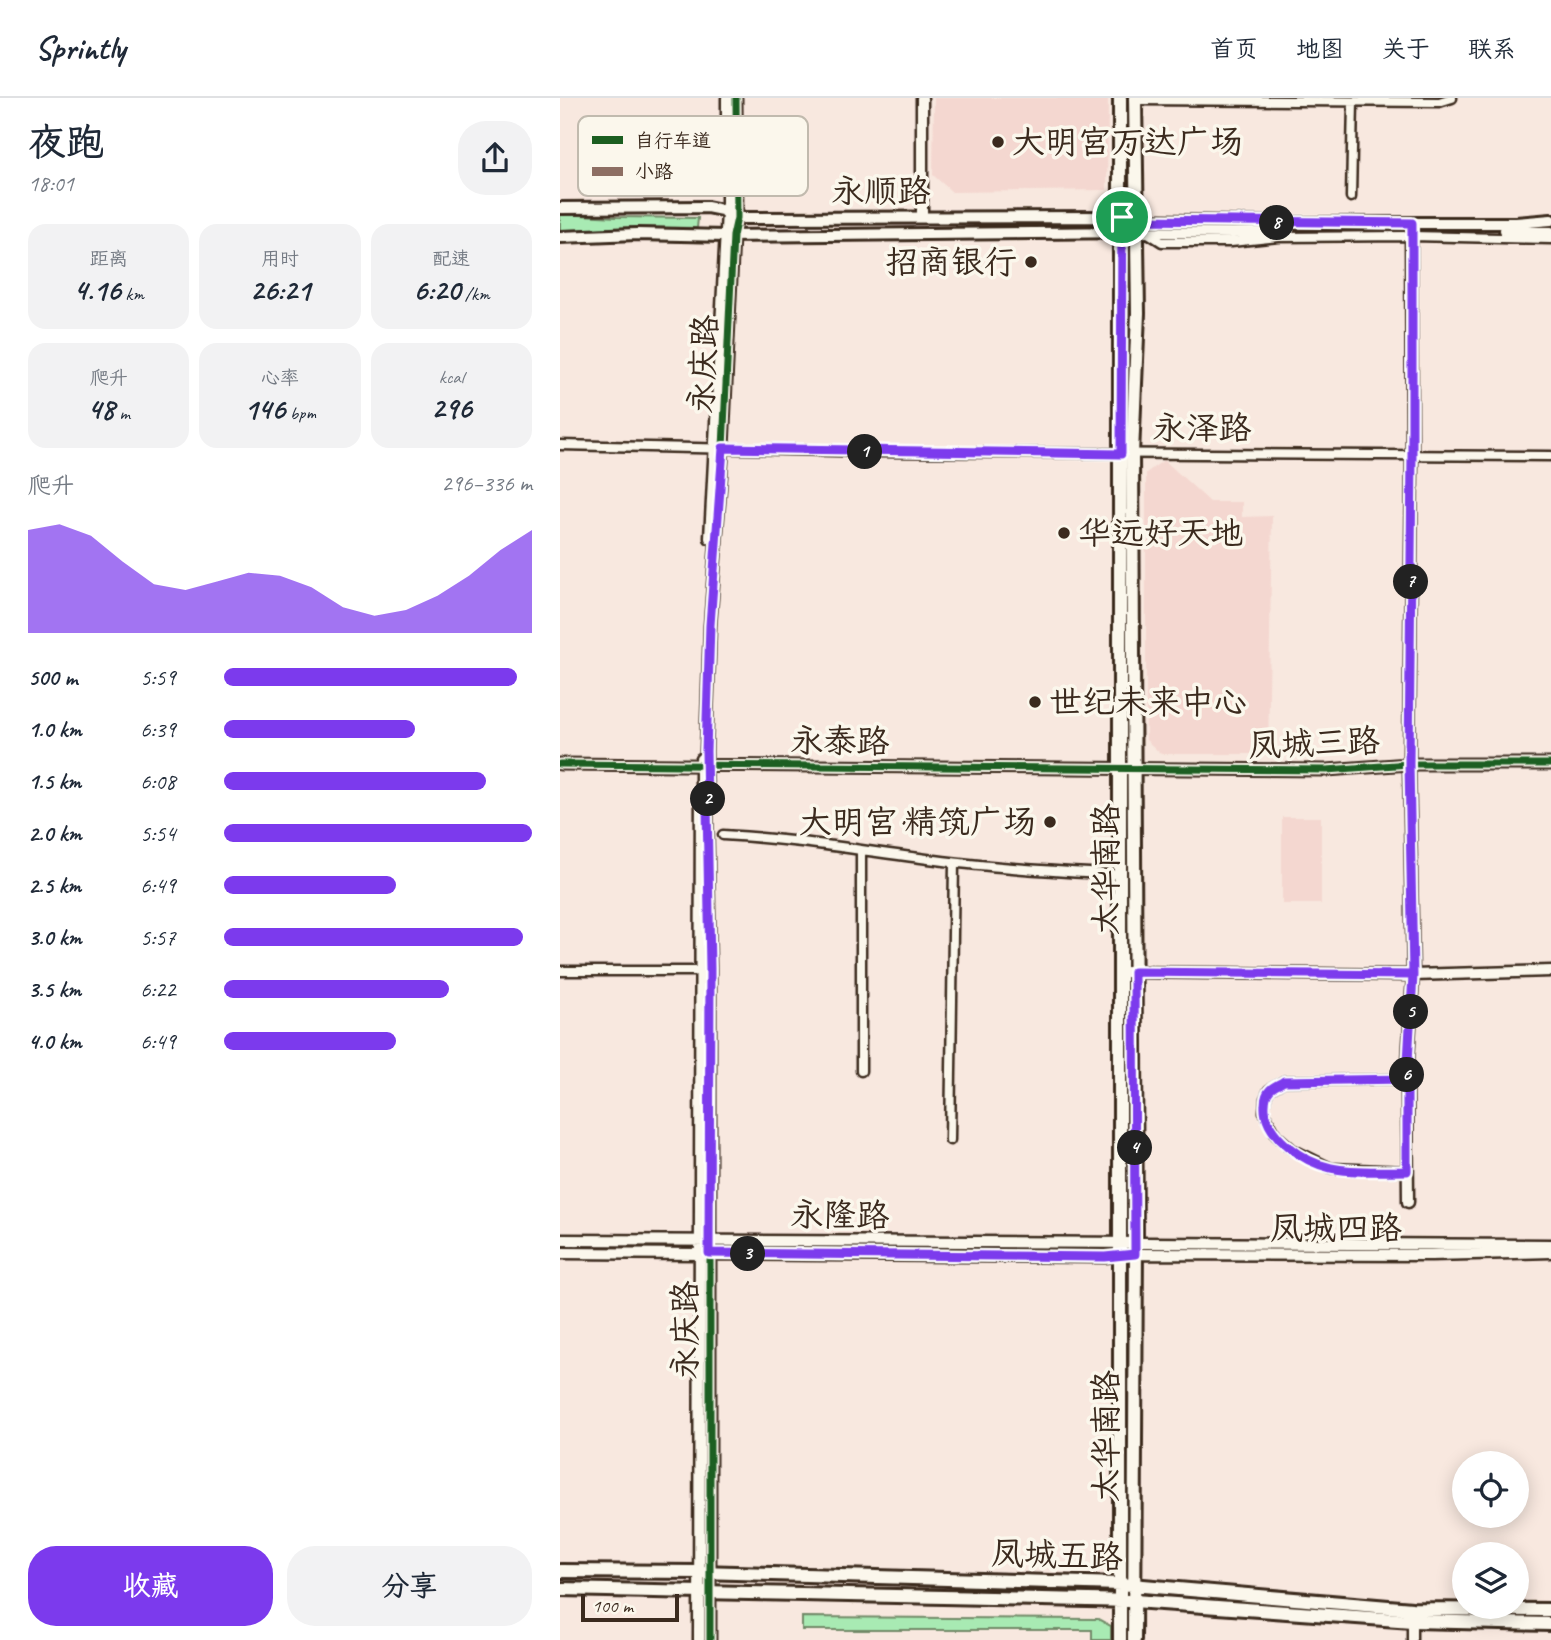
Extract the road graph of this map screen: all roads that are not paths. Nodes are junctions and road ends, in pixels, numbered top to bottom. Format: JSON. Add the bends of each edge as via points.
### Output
{"nodes":[{"id":1,"x":726,"y":98,"type":"edge"},
{"id":2,"x":736,"y":98,"type":"edge"},
{"id":3,"x":922,"y":98,"type":"edge"},
{"id":4,"x":1120,"y":98,"type":"edge"},
{"id":5,"x":1452,"y":98,"type":"edge"},
{"id":6,"x":1135,"y":99,"type":"edge"},
{"id":7,"x":1350,"y":100,"type":"edge"},
{"id":8,"x":726,"y":116,"type":"edge"},
{"id":9,"x":736,"y":116,"type":"edge"},
{"id":10,"x":727,"y":196,"type":"edge"},
{"id":11,"x":737,"y":196,"type":"edge"},
{"id":12,"x":1351,"y":197,"type":"dead end"},
{"id":13,"x":560,"y":208,"type":"edge"},
{"id":14,"x":727,"y":211,"type":"junction"},
{"id":15,"x":922,"y":217,"type":"junction"},
{"id":16,"x":1122,"y":217,"type":"junction"},
{"id":17,"x":737,"y":218,"type":"junction"},
{"id":18,"x":1551,"y":220,"type":"edge"},
{"id":19,"x":1140,"y":228,"type":"junction"},
{"id":20,"x":1412,"y":229,"type":"junction"},
{"id":21,"x":1121,"y":232,"type":"junction"},
{"id":22,"x":1551,"y":232,"type":"edge"},
{"id":23,"x":729,"y":236,"type":"junction"},
{"id":24,"x":560,"y":237,"type":"edge"},
{"id":25,"x":1551,"y":239,"type":"edge"},
{"id":26,"x":560,"y":445,"type":"edge"},
{"id":27,"x":718,"y":448,"type":"junction"},
{"id":28,"x":1127,"y":454,"type":"junction"},
{"id":29,"x":1412,"y":454,"type":"junction"},
{"id":30,"x":1551,"y":456,"type":"edge"},
{"id":31,"x":560,"y":764,"type":"edge"},
{"id":32,"x":704,"y":764,"type":"junction"},
{"id":33,"x":1409,"y":764,"type":"junction"},
{"id":34,"x":1551,"y":764,"type":"edge"},
{"id":35,"x":1127,"y":769,"type":"junction"},
{"id":36,"x":723,"y":835,"type":"dead end"},
{"id":37,"x":861,"y":850,"type":"junction"},
{"id":38,"x":954,"y":863,"type":"junction"},
{"id":39,"x":1122,"y":875,"type":"junction"},
{"id":40,"x":560,"y":971,"type":"edge"},
{"id":41,"x":706,"y":971,"type":"junction"},
{"id":42,"x":1551,"y":971,"type":"edge"},
{"id":43,"x":1128,"y":972,"type":"junction"},
{"id":44,"x":1413,"y":975,"type":"junction"},
{"id":45,"x":862,"y":1071,"type":"dead end"},
{"id":46,"x":1407,"y":1079,"type":"junction"},
{"id":47,"x":950,"y":1140,"type":"dead end"},
{"id":48,"x":1407,"y":1171,"type":"junction"},
{"id":49,"x":1408,"y":1202,"type":"dead end"},
{"id":50,"x":560,"y":1240,"type":"edge"},
{"id":51,"x":704,"y":1240,"type":"junction"},
{"id":52,"x":1551,"y":1245,"type":"edge"},
{"id":53,"x":1135,"y":1249,"type":"junction"},
{"id":54,"x":1120,"y":1250,"type":"junction"},
{"id":55,"x":1551,"y":1252,"type":"edge"},
{"id":56,"x":560,"y":1253,"type":"edge"},
{"id":57,"x":704,"y":1253,"type":"junction"},
{"id":58,"x":560,"y":1571,"type":"edge"},
{"id":59,"x":704,"y":1573,"type":"junction"},
{"id":60,"x":1120,"y":1584,"type":"junction"},
{"id":61,"x":1134,"y":1586,"type":"junction"},
{"id":62,"x":560,"y":1589,"type":"edge"},
{"id":63,"x":704,"y":1593,"type":"junction"},
{"id":64,"x":1120,"y":1601,"type":"junction"},
{"id":65,"x":1134,"y":1601,"type":"junction"},
{"id":66,"x":1551,"y":1611,"type":"edge"},
{"id":67,"x":1412,"y":1615,"type":"junction"},
{"id":68,"x":1551,"y":1624,"type":"edge"},
{"id":69,"x":699,"y":1640,"type":"edge"},
{"id":70,"x":710,"y":1640,"type":"edge"},
{"id":71,"x":1120,"y":1640,"type":"edge"},
{"id":72,"x":1134,"y":1640,"type":"edge"},
{"id":73,"x":1412,"y":1640,"type":"edge"}],
"edges":[{"from":1,"to":8,"type":"street","name":"永庆路"},
{"from":2,"to":9,"type":"street","name":"永庆路"},
{"from":3,"to":15,"type":"street"},
{"from":4,"to":16,"type":"main road","name":"太华南路"},
{"from":5,"to":7,"type":"street","via":[[1439,102]]},
{"from":6,"to":7,"type":"street"},
{"from":6,"to":19,"type":"main road","name":"太华南路"},
{"from":7,"to":12,"type":"street"},
{"from":10,"to":14,"type":"street","name":"永庆路"},
{"from":11,"to":17,"type":"street","name":"永庆路"},
{"from":13,"to":14,"type":"main road","via":[[707,207]]},
{"from":14,"to":17,"type":"main road"},
{"from":14,"to":23,"type":"street","name":"永庆路"},
{"from":15,"to":16,"type":"main road","name":"永顺路"},
{"from":15,"to":17,"type":"main road","name":"永顺路"},
{"from":16,"to":19,"type":"main road","name":"永顺路"},
{"from":16,"to":21,"type":"main road","name":"太华南路"},
{"from":17,"to":23,"type":"street","name":"永庆路"},
{"from":18,"to":20,"type":"main road"},
{"from":19,"to":20,"type":"main road"},
{"from":19,"to":20,"type":"street","via":[[1162,242],[1231,242]]},
{"from":19,"to":21,"type":"main road","name":"永顺路"},
{"from":19,"to":28,"type":"main road","name":"太华南路"},
{"from":20,"to":22,"type":"main road"},
{"from":20,"to":25,"type":"street"},
{"from":20,"to":29,"type":"street"},
{"from":21,"to":23,"type":"main road","name":"永顺路"},
{"from":21,"to":28,"type":"main road","name":"太华南路"},
{"from":23,"to":24,"type":"main road","name":"永顺路"},
{"from":23,"to":27,"type":"street","name":"永庆路"},
{"from":26,"to":27,"type":"street","name":"永泽路"},
{"from":27,"to":28,"type":"street","name":"永泽路"},
{"from":27,"to":32,"type":"street","name":"永庆路"},
{"from":28,"to":29,"type":"street","name":"永泽路"},
{"from":28,"to":35,"type":"main road","name":"太华南路"},
{"from":29,"to":30,"type":"street","name":"永泽路"},
{"from":29,"to":33,"type":"street"},
{"from":31,"to":32,"type":"street","name":"永泰路"},
{"from":32,"to":35,"type":"street","name":"永泰路"},
{"from":32,"to":41,"type":"street","name":"永庆路"},
{"from":33,"to":34,"type":"street","name":"凤城三路"},
{"from":33,"to":35,"type":"street","name":"凤城三路","via":[[1328,770]]},
{"from":33,"to":44,"type":"street"},
{"from":35,"to":39,"type":"main road","name":"太华南路"},
{"from":35,"to":43,"type":"main road","name":"太华南路"},
{"from":36,"to":37,"type":"street"},
{"from":37,"to":38,"type":"street"},
{"from":37,"to":45,"type":"street"},
{"from":38,"to":39,"type":"street"},
{"from":38,"to":47,"type":"street"},
{"from":39,"to":43,"type":"main road","name":"太华南路"},
{"from":40,"to":41,"type":"street"},
{"from":41,"to":51,"type":"street","name":"永庆路"},
{"from":42,"to":44,"type":"street"},
{"from":43,"to":44,"type":"street"},
{"from":43,"to":53,"type":"main road","name":"太华南路"},
{"from":43,"to":54,"type":"main road","name":"太华南路"},
{"from":44,"to":46,"type":"street"},
{"from":46,"to":48,"type":"street"},
{"from":46,"to":48,"type":"street","via":[[1284,1081],[1269,1090],[1264,1112],[1276,1135],[1311,1160],[1331,1168]]},
{"from":48,"to":49,"type":"street"},
{"from":50,"to":51,"type":"street","name":"永隆路"},
{"from":51,"to":54,"type":"street","name":"永隆路"},
{"from":51,"to":57,"type":"street","name":"永庆路"},
{"from":52,"to":53,"type":"street","name":"凤城四路"},
{"from":53,"to":54,"type":"street","name":"凤城四路"},
{"from":53,"to":55,"type":"street","name":"凤城四路","via":[[1431,1255]]},
{"from":53,"to":61,"type":"main road","name":"太华南路"},
{"from":54,"to":57,"type":"street","name":"永隆路"},
{"from":54,"to":60,"type":"main road","name":"太华南路"},
{"from":56,"to":57,"type":"street","name":"永隆路"},
{"from":57,"to":59,"type":"street","name":"永庆路"},
{"from":58,"to":59,"type":"main road","name":"凤城五路"},
{"from":59,"to":60,"type":"main road","name":"凤城五路"},
{"from":59,"to":63,"type":"street","name":"永庆路"},
{"from":60,"to":61,"type":"main road","name":"凤城五路"},
{"from":60,"to":64,"type":"main road","name":"太华南路"},
{"from":61,"to":65,"type":"main road","name":"太华南路"},
{"from":61,"to":67,"type":"main road","name":"凤城五路"},
{"from":62,"to":63,"type":"main road","name":"凤城五路"},
{"from":63,"to":64,"type":"main road","name":"凤城五路"},
{"from":63,"to":69,"type":"street","name":"永庆路"},
{"from":63,"to":70,"type":"street","name":"永庆路"},
{"from":64,"to":65,"type":"main road","name":"凤城五路"},
{"from":64,"to":71,"type":"main road","name":"太华南路"},
{"from":65,"to":67,"type":"main road","name":"凤城五路"},
{"from":65,"to":72,"type":"main road","name":"太华南路"},
{"from":66,"to":67,"type":"main road","name":"凤城五路"},
{"from":67,"to":68,"type":"main road","name":"凤城五路"},
{"from":67,"to":73,"type":"street"}]}
